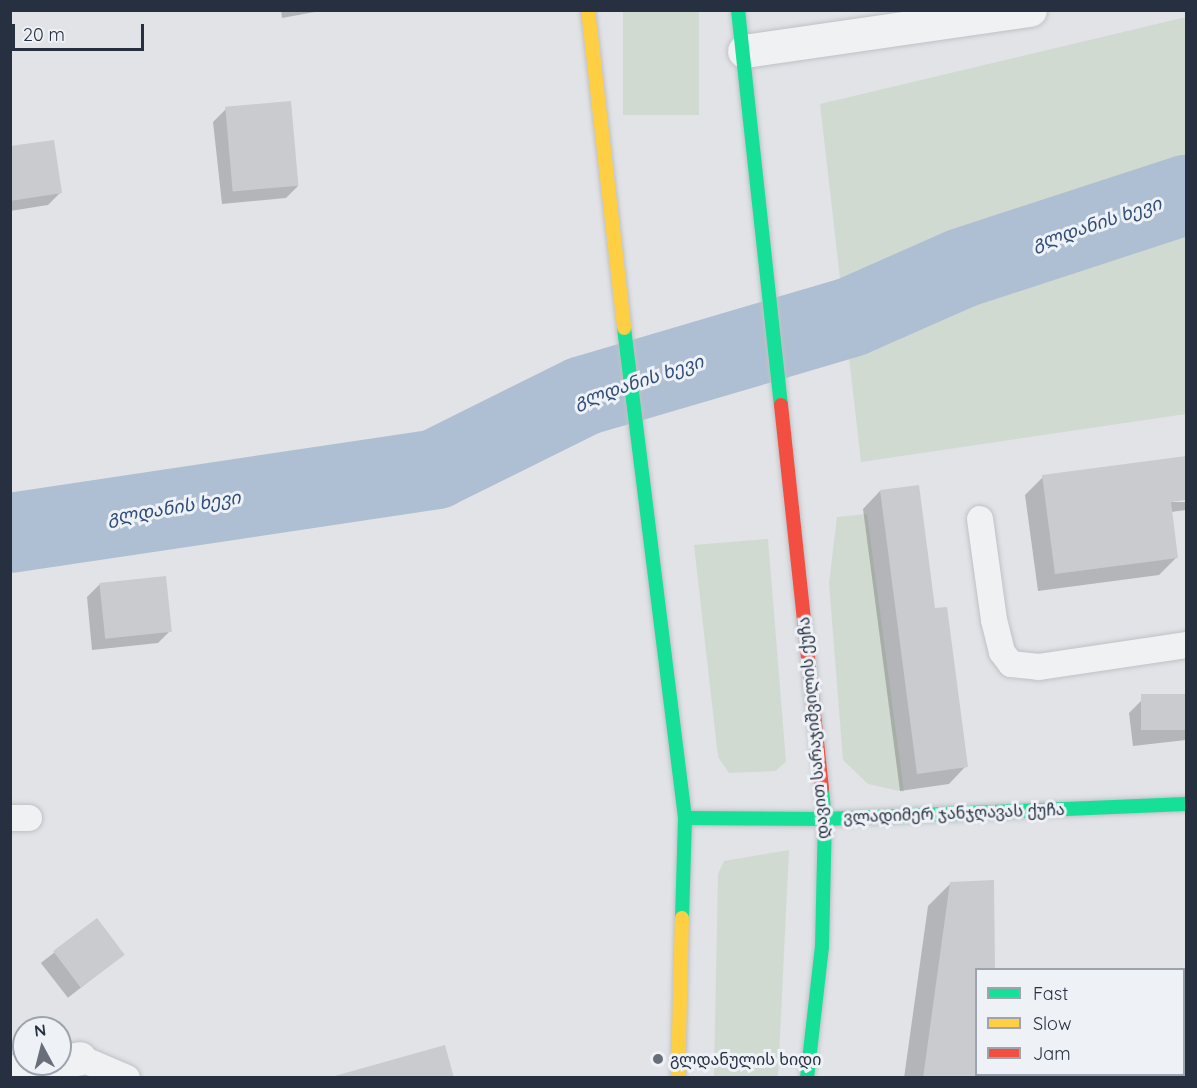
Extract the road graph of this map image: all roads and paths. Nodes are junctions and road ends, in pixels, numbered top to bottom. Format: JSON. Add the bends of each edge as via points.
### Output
{"nodes":[{"id":1,"x":588,"y":10,"type":"edge"},
{"id":2,"x":738,"y":10,"type":"edge"},
{"id":3,"x":1029,"y":10,"type":"edge"},
{"id":4,"x":744,"y":51,"type":"junction"},
{"id":5,"x":980,"y":519,"type":"dead end"},
{"id":6,"x":1186,"y":645,"type":"edge"},
{"id":7,"x":1186,"y":804,"type":"edge"},
{"id":8,"x":685,"y":818,"type":"junction"},
{"id":9,"x":825,"y":819,"type":"junction"},
{"id":10,"x":72,"y":1063,"type":"edge"},
{"id":11,"x":127,"y":1077,"type":"edge"},
{"id":12,"x":678,"y":1077,"type":"edge"},
{"id":13,"x":807,"y":1077,"type":"edge"}],
"edges":[{"from":1,"to":8,"type":"main road","via":[[605,129],[648,539]]},
{"from":2,"to":4,"type":"main road"},
{"from":3,"to":4,"type":"street"},
{"from":4,"to":9,"type":"main road","name":"დავით სარაჯიშვილის ქუჩა"},
{"from":5,"to":6,"type":"lane","via":[[994,620],[1002,652],[1011,664],[1039,667]]},
{"from":7,"to":9,"type":"main road","name":"ვლადიმერ ჯანჯღავას ქუჩა"},
{"from":8,"to":9,"type":"main road","name":"ვლადიმერ ჯანჯღავას ქუჩა"},
{"from":8,"to":12,"type":"main road"},
{"from":9,"to":13,"type":"main road","name":"დავით სარაჯიშვილის ქუჩა","via":[[822,947]]},
{"from":10,"to":11,"type":"lane"}]}
